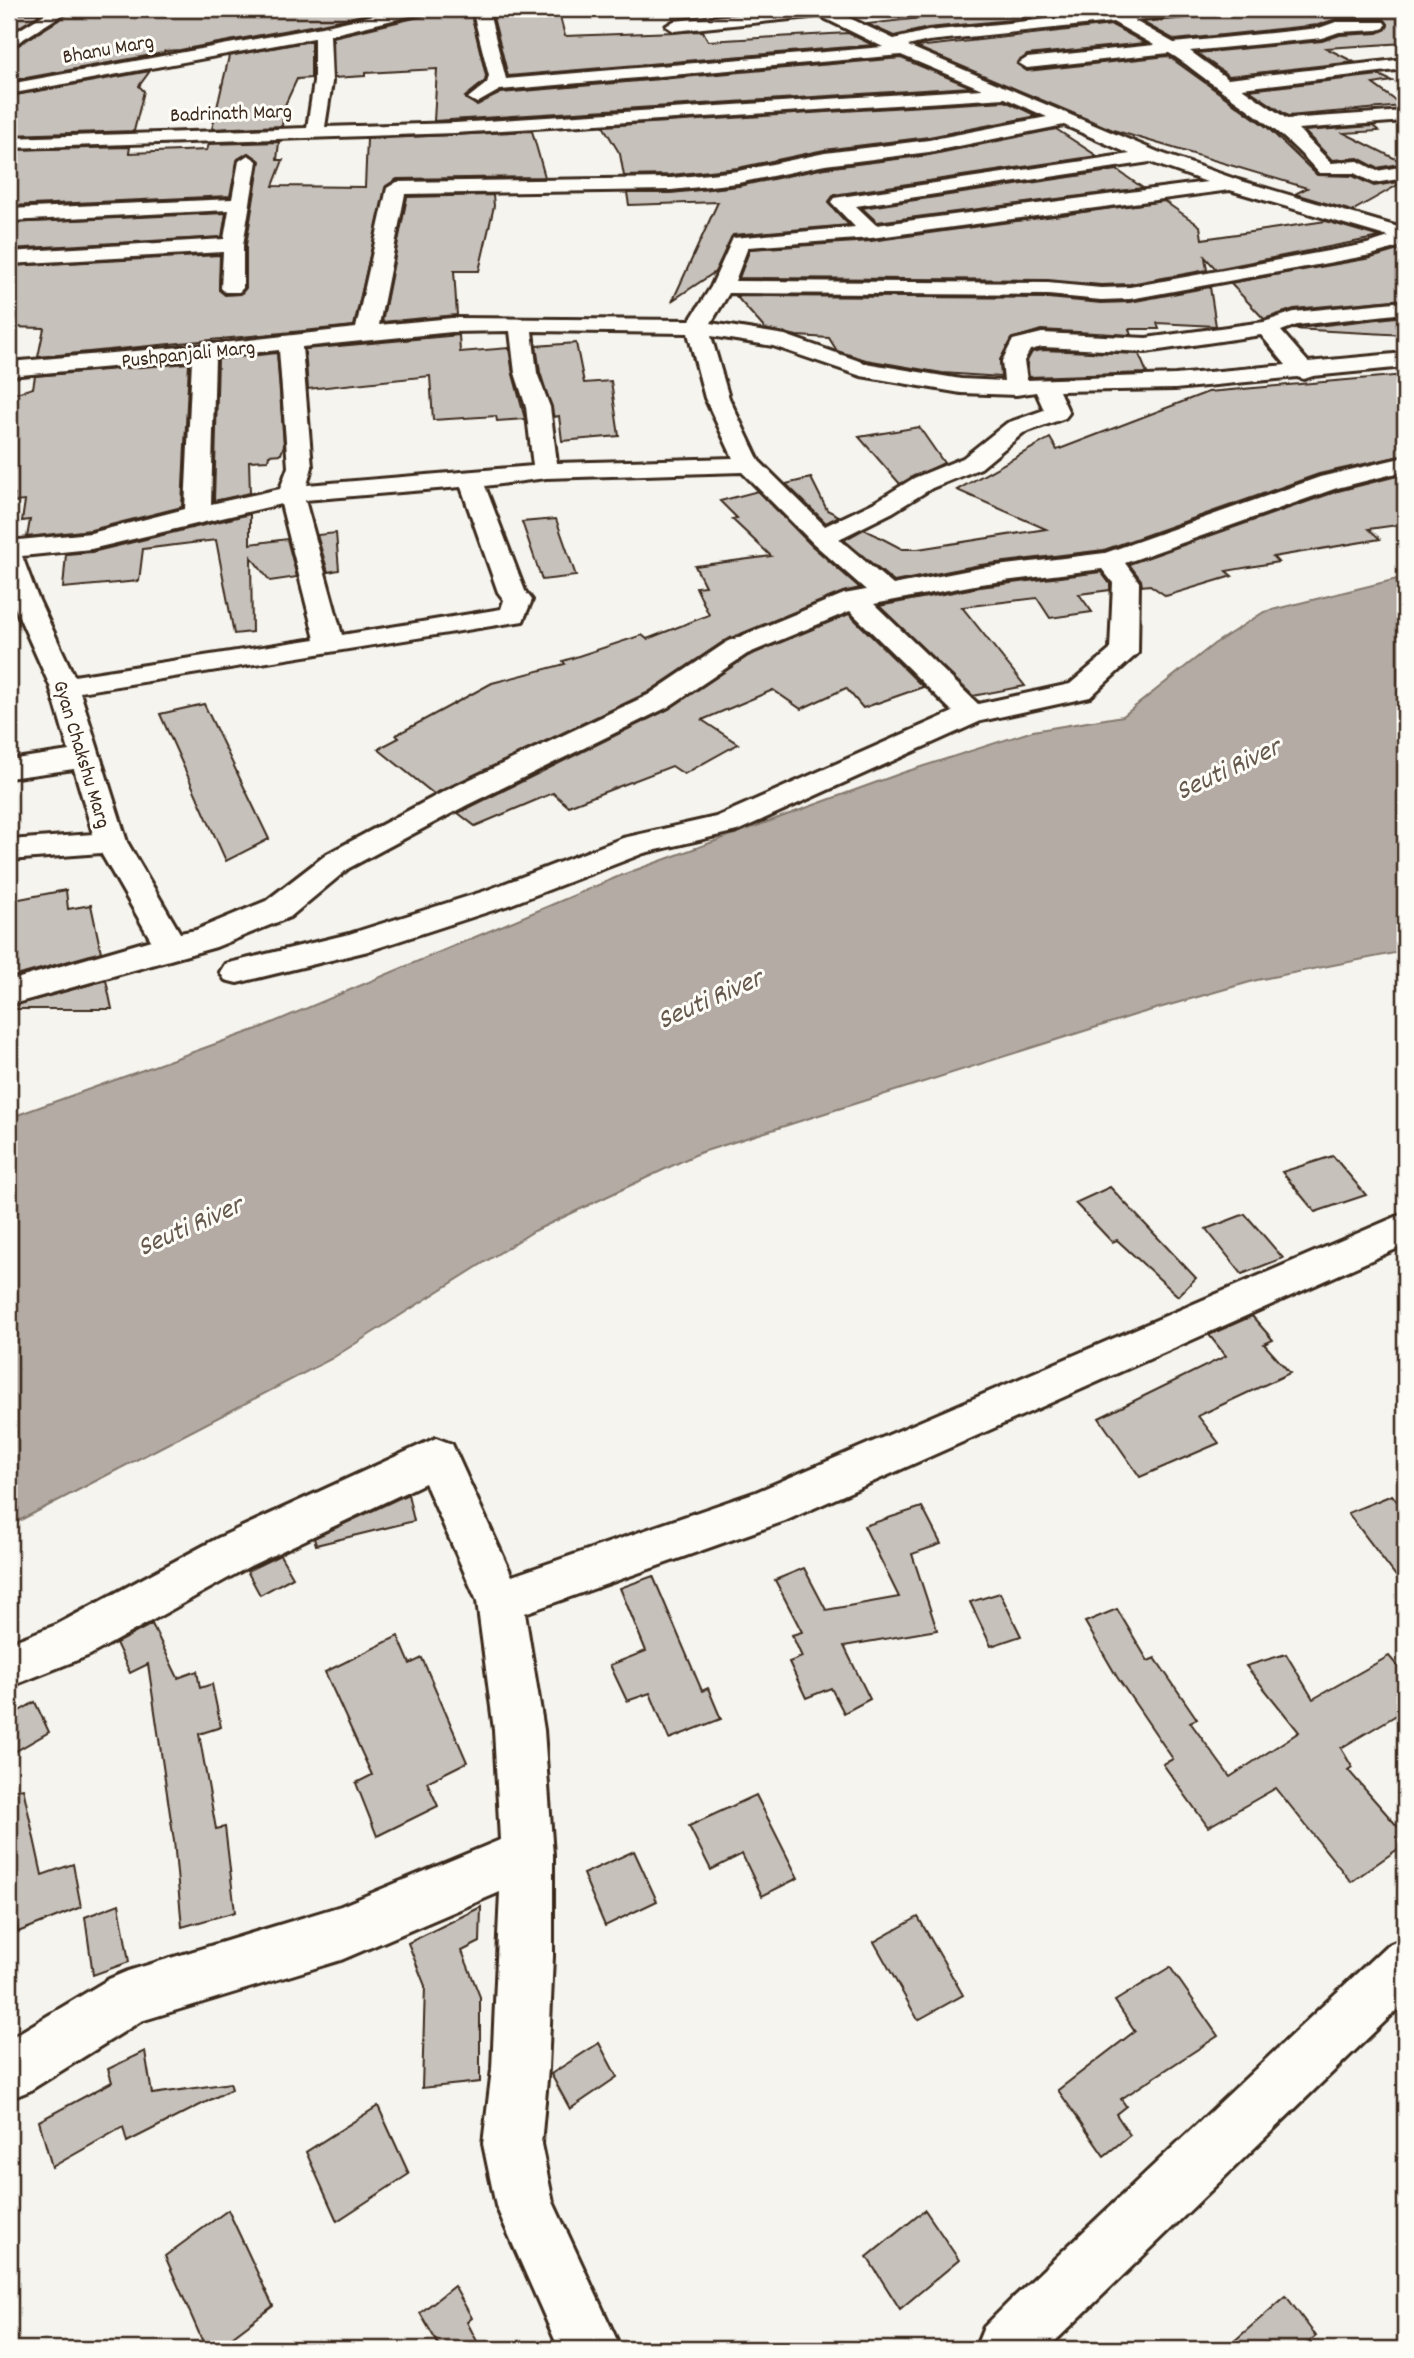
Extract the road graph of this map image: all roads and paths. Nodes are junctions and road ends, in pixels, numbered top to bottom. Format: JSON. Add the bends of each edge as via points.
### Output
{"nodes":[{"id":1,"x":63,"y":9,"type":"edge"},
{"id":2,"x":80,"y":9,"type":"edge"},
{"id":3,"x":420,"y":9,"type":"edge"},
{"id":4,"x":480,"y":9,"type":"edge"},
{"id":5,"x":1100,"y":9,"type":"edge"},
{"id":6,"x":1199,"y":9,"type":"edge"},
{"id":7,"x":1352,"y":9,"type":"edge"},
{"id":8,"x":819,"y":10,"type":"edge"},
{"id":9,"x":1116,"y":18,"type":"junction"},
{"id":10,"x":1378,"y":25,"type":"junction"},
{"id":11,"x":674,"y":26,"type":"dead end"},
{"id":12,"x":9,"y":29,"type":"edge"},
{"id":13,"x":32,"y":29,"type":"junction"},
{"id":14,"x":322,"y":32,"type":"junction"},
{"id":15,"x":1393,"y":36,"type":"dead end"},
{"id":16,"x":9,"y":43,"type":"edge"},
{"id":17,"x":895,"y":47,"type":"junction"},
{"id":18,"x":1173,"y":48,"type":"junction"},
{"id":19,"x":1027,"y":63,"type":"dead end"},
{"id":20,"x":1405,"y":64,"type":"edge"},
{"id":21,"x":495,"y":85,"type":"junction"},
{"id":22,"x":1225,"y":85,"type":"junction"},
{"id":23,"x":9,"y":89,"type":"edge"},
{"id":24,"x":1007,"y":93,"type":"junction"},
{"id":25,"x":1405,"y":116,"type":"edge"},
{"id":26,"x":1065,"y":119,"type":"junction"},
{"id":27,"x":1283,"y":125,"type":"junction"},
{"id":28,"x":456,"y":128,"type":"junction"},
{"id":29,"x":315,"y":131,"type":"junction"},
{"id":30,"x":9,"y":143,"type":"edge"},
{"id":31,"x":1151,"y":156,"type":"junction"},
{"id":32,"x":247,"y":161,"type":"dead end"},
{"id":33,"x":1405,"y":172,"type":"edge"},
{"id":34,"x":1231,"y":184,"type":"junction"},
{"id":35,"x":841,"y":202,"type":"junction"},
{"id":36,"x":240,"y":204,"type":"junction"},
{"id":37,"x":816,"y":205,"type":"dead end"},
{"id":38,"x":9,"y":215,"type":"edge"},
{"id":39,"x":871,"y":232,"type":"junction"},
{"id":40,"x":1405,"y":237,"type":"edge"},
{"id":41,"x":233,"y":245,"type":"junction"},
{"id":42,"x":9,"y":257,"type":"edge"},
{"id":43,"x":722,"y":287,"type":"junction"},
{"id":44,"x":232,"y":288,"type":"dead end"},
{"id":45,"x":1405,"y":307,"type":"edge"},
{"id":46,"x":520,"y":324,"type":"junction"},
{"id":47,"x":697,"y":327,"type":"junction"},
{"id":48,"x":1267,"y":328,"type":"junction"},
{"id":49,"x":366,"y":333,"type":"junction"},
{"id":50,"x":290,"y":342,"type":"junction"},
{"id":51,"x":205,"y":352,"type":"junction"},
{"id":52,"x":1405,"y":360,"type":"edge"},
{"id":53,"x":9,"y":369,"type":"edge"},
{"id":54,"x":1304,"y":372,"type":"junction"},
{"id":55,"x":1044,"y":384,"type":"junction"},
{"id":56,"x":1016,"y":388,"type":"junction"},
{"id":57,"x":748,"y":464,"type":"junction"},
{"id":58,"x":1405,"y":464,"type":"edge"},
{"id":59,"x":546,"y":471,"type":"junction"},
{"id":60,"x":471,"y":480,"type":"junction"},
{"id":61,"x":291,"y":494,"type":"junction"},
{"id":62,"x":198,"y":514,"type":"junction"},
{"id":63,"x":822,"y":537,"type":"junction"},
{"id":64,"x":9,"y":549,"type":"edge"},
{"id":65,"x":9,"y":556,"type":"edge"},
{"id":66,"x":1109,"y":560,"type":"junction"},
{"id":67,"x":885,"y":592,"type":"junction"},
{"id":68,"x":16,"y":597,"type":"edge"},
{"id":69,"x":854,"y":600,"type":"junction"},
{"id":70,"x":331,"y":645,"type":"junction"},
{"id":71,"x":64,"y":686,"type":"junction"},
{"id":72,"x":972,"y":714,"type":"junction"},
{"id":73,"x":84,"y":758,"type":"junction"},
{"id":74,"x":9,"y":769,"type":"edge"},
{"id":75,"x":111,"y":842,"type":"junction"},
{"id":76,"x":9,"y":850,"type":"edge"},
{"id":77,"x":171,"y":946,"type":"junction"},
{"id":78,"x":237,"y":972,"type":"dead end"},
{"id":79,"x":9,"y":993,"type":"edge"},
{"id":80,"x":1405,"y":1228,"type":"edge"},
{"id":81,"x":500,"y":1601,"type":"junction"},
{"id":82,"x":9,"y":1665,"type":"edge"},
{"id":83,"x":527,"y":1855,"type":"junction"},
{"id":84,"x":1405,"y":1965,"type":"edge"},
{"id":85,"x":9,"y":2071,"type":"edge"},
{"id":86,"x":590,"y":2349,"type":"edge"},
{"id":87,"x":1006,"y":2349,"type":"edge"}],
"edges":[{"from":1,"to":2,"type":"street"},
{"from":1,"to":13,"type":"street"},
{"from":3,"to":14,"type":"street","name":"Bhanu Marg"},
{"from":4,"to":21,"type":"street","via":[[498,76]]},
{"from":5,"to":9,"type":"street"},
{"from":6,"to":9,"type":"street"},
{"from":7,"to":10,"type":"street"},
{"from":8,"to":11,"type":"street"},
{"from":8,"to":17,"type":"street"},
{"from":9,"to":17,"type":"street","via":[[928,36]]},
{"from":9,"to":18,"type":"street"},
{"from":10,"to":15,"type":"street"},
{"from":10,"to":18,"type":"street"},
{"from":12,"to":13,"type":"street"},
{"from":13,"to":16,"type":"street"},
{"from":14,"to":23,"type":"street","name":"Bhanu Marg"},
{"from":14,"to":29,"type":"street","via":[[323,82]]},
{"from":17,"to":21,"type":"street"},
{"from":17,"to":24,"type":"street"},
{"from":18,"to":19,"type":"street"},
{"from":18,"to":22,"type":"street"},
{"from":20,"to":22,"type":"street"},
{"from":21,"to":28,"type":"street","via":[[479,96]]},
{"from":22,"to":27,"type":"street"},
{"from":24,"to":26,"type":"street"},
{"from":24,"to":28,"type":"street","name":"Badrinath Marg"},
{"from":25,"to":27,"type":"street"},
{"from":26,"to":31,"type":"street"},
{"from":26,"to":49,"type":"street","via":[[738,177],[397,188]]},
{"from":27,"to":33,"type":"street","via":[[1326,169],[1358,167],[1374,177]]},
{"from":28,"to":29,"type":"street","name":"Badrinath Marg"},
{"from":29,"to":30,"type":"street","name":"Badrinath Marg"},
{"from":31,"to":34,"type":"street"},
{"from":31,"to":35,"type":"street"},
{"from":32,"to":36,"type":"street"},
{"from":34,"to":39,"type":"street"},
{"from":34,"to":40,"type":"street"},
{"from":35,"to":37,"type":"street"},
{"from":35,"to":39,"type":"street"},
{"from":36,"to":38,"type":"street"},
{"from":36,"to":41,"type":"street"},
{"from":39,"to":43,"type":"street","via":[[740,242]]},
{"from":40,"to":43,"type":"street","via":[[1371,249],[1130,293]]},
{"from":41,"to":42,"type":"street"},
{"from":41,"to":44,"type":"street"},
{"from":43,"to":47,"type":"street"},
{"from":45,"to":48,"type":"street","via":[[1294,319]]},
{"from":46,"to":47,"type":"street","name":"Pushpanjali Marg"},
{"from":46,"to":49,"type":"street","name":"Pushpanjali Marg"},
{"from":46,"to":59,"type":"street"},
{"from":47,"to":56,"type":"street","name":"Pushpanjali Marg","via":[[776,340],[861,369],[961,386]]},
{"from":47,"to":57,"type":"street","via":[[717,398]]},
{"from":48,"to":54,"type":"street"},
{"from":48,"to":56,"type":"street","via":[[1146,345],[1042,340],[1021,345],[1013,361]]},
{"from":49,"to":50,"type":"street","name":"Pushpanjali Marg"},
{"from":50,"to":51,"type":"street","name":"Pushpanjali Marg"},
{"from":50,"to":61,"type":"street","via":[[300,467]]},
{"from":51,"to":53,"type":"street","name":"Pushpanjali Marg"},
{"from":51,"to":62,"type":"street"},
{"from":52,"to":54,"type":"street","name":"Pushpanjali Marg"},
{"from":54,"to":55,"type":"street","name":"Pushpanjali Marg","via":[[1175,382]]},
{"from":55,"to":56,"type":"street","name":"Pushpanjali Marg"},
{"from":55,"to":63,"type":"street","via":[[1057,413],[1015,428],[972,463],[923,483]]},
{"from":57,"to":59,"type":"street"},
{"from":57,"to":63,"type":"street"},
{"from":58,"to":66,"type":"street","via":[[1329,482]]},
{"from":59,"to":60,"type":"street"},
{"from":60,"to":61,"type":"street"},
{"from":60,"to":70,"type":"street","via":[[518,600],[513,615]]},
{"from":61,"to":62,"type":"street"},
{"from":61,"to":70,"type":"street"},
{"from":62,"to":64,"type":"street","via":[[92,541]]},
{"from":63,"to":67,"type":"street"},
{"from":65,"to":68,"type":"street","name":"Gyan Chakshu Marg"},
{"from":66,"to":67,"type":"street"},
{"from":66,"to":72,"type":"street","via":[[1126,582],[1124,653],[1080,691]]},
{"from":67,"to":69,"type":"street"},
{"from":68,"to":71,"type":"street","name":"Gyan Chakshu Marg"},
{"from":69,"to":72,"type":"street"},
{"from":69,"to":77,"type":"street","via":[[737,648],[658,701],[338,861],[278,909],[204,939]]},
{"from":70,"to":71,"type":"street"},
{"from":71,"to":73,"type":"street","name":"Gyan Chakshu Marg"},
{"from":72,"to":78,"type":"street","via":[[726,824],[634,845],[496,898],[356,943]]},
{"from":73,"to":74,"type":"street"},
{"from":73,"to":75,"type":"street","name":"Gyan Chakshu Marg"},
{"from":75,"to":76,"type":"street"},
{"from":75,"to":77,"type":"street","name":"Gyan Chakshu Marg"},
{"from":77,"to":79,"type":"street"},
{"from":80,"to":81,"type":"street","via":[[769,1507]]},
{"from":81,"to":82,"type":"street","via":[[436,1457],[234,1552],[73,1640]]},
{"from":81,"to":83,"type":"street","via":[[519,1730]]},
{"from":83,"to":85,"type":"street","via":[[341,1933],[128,1998]]},
{"from":83,"to":86,"type":"street","via":[[526,1956],[512,2144],[525,2206]]},
{"from":84,"to":87,"type":"street"}]}
